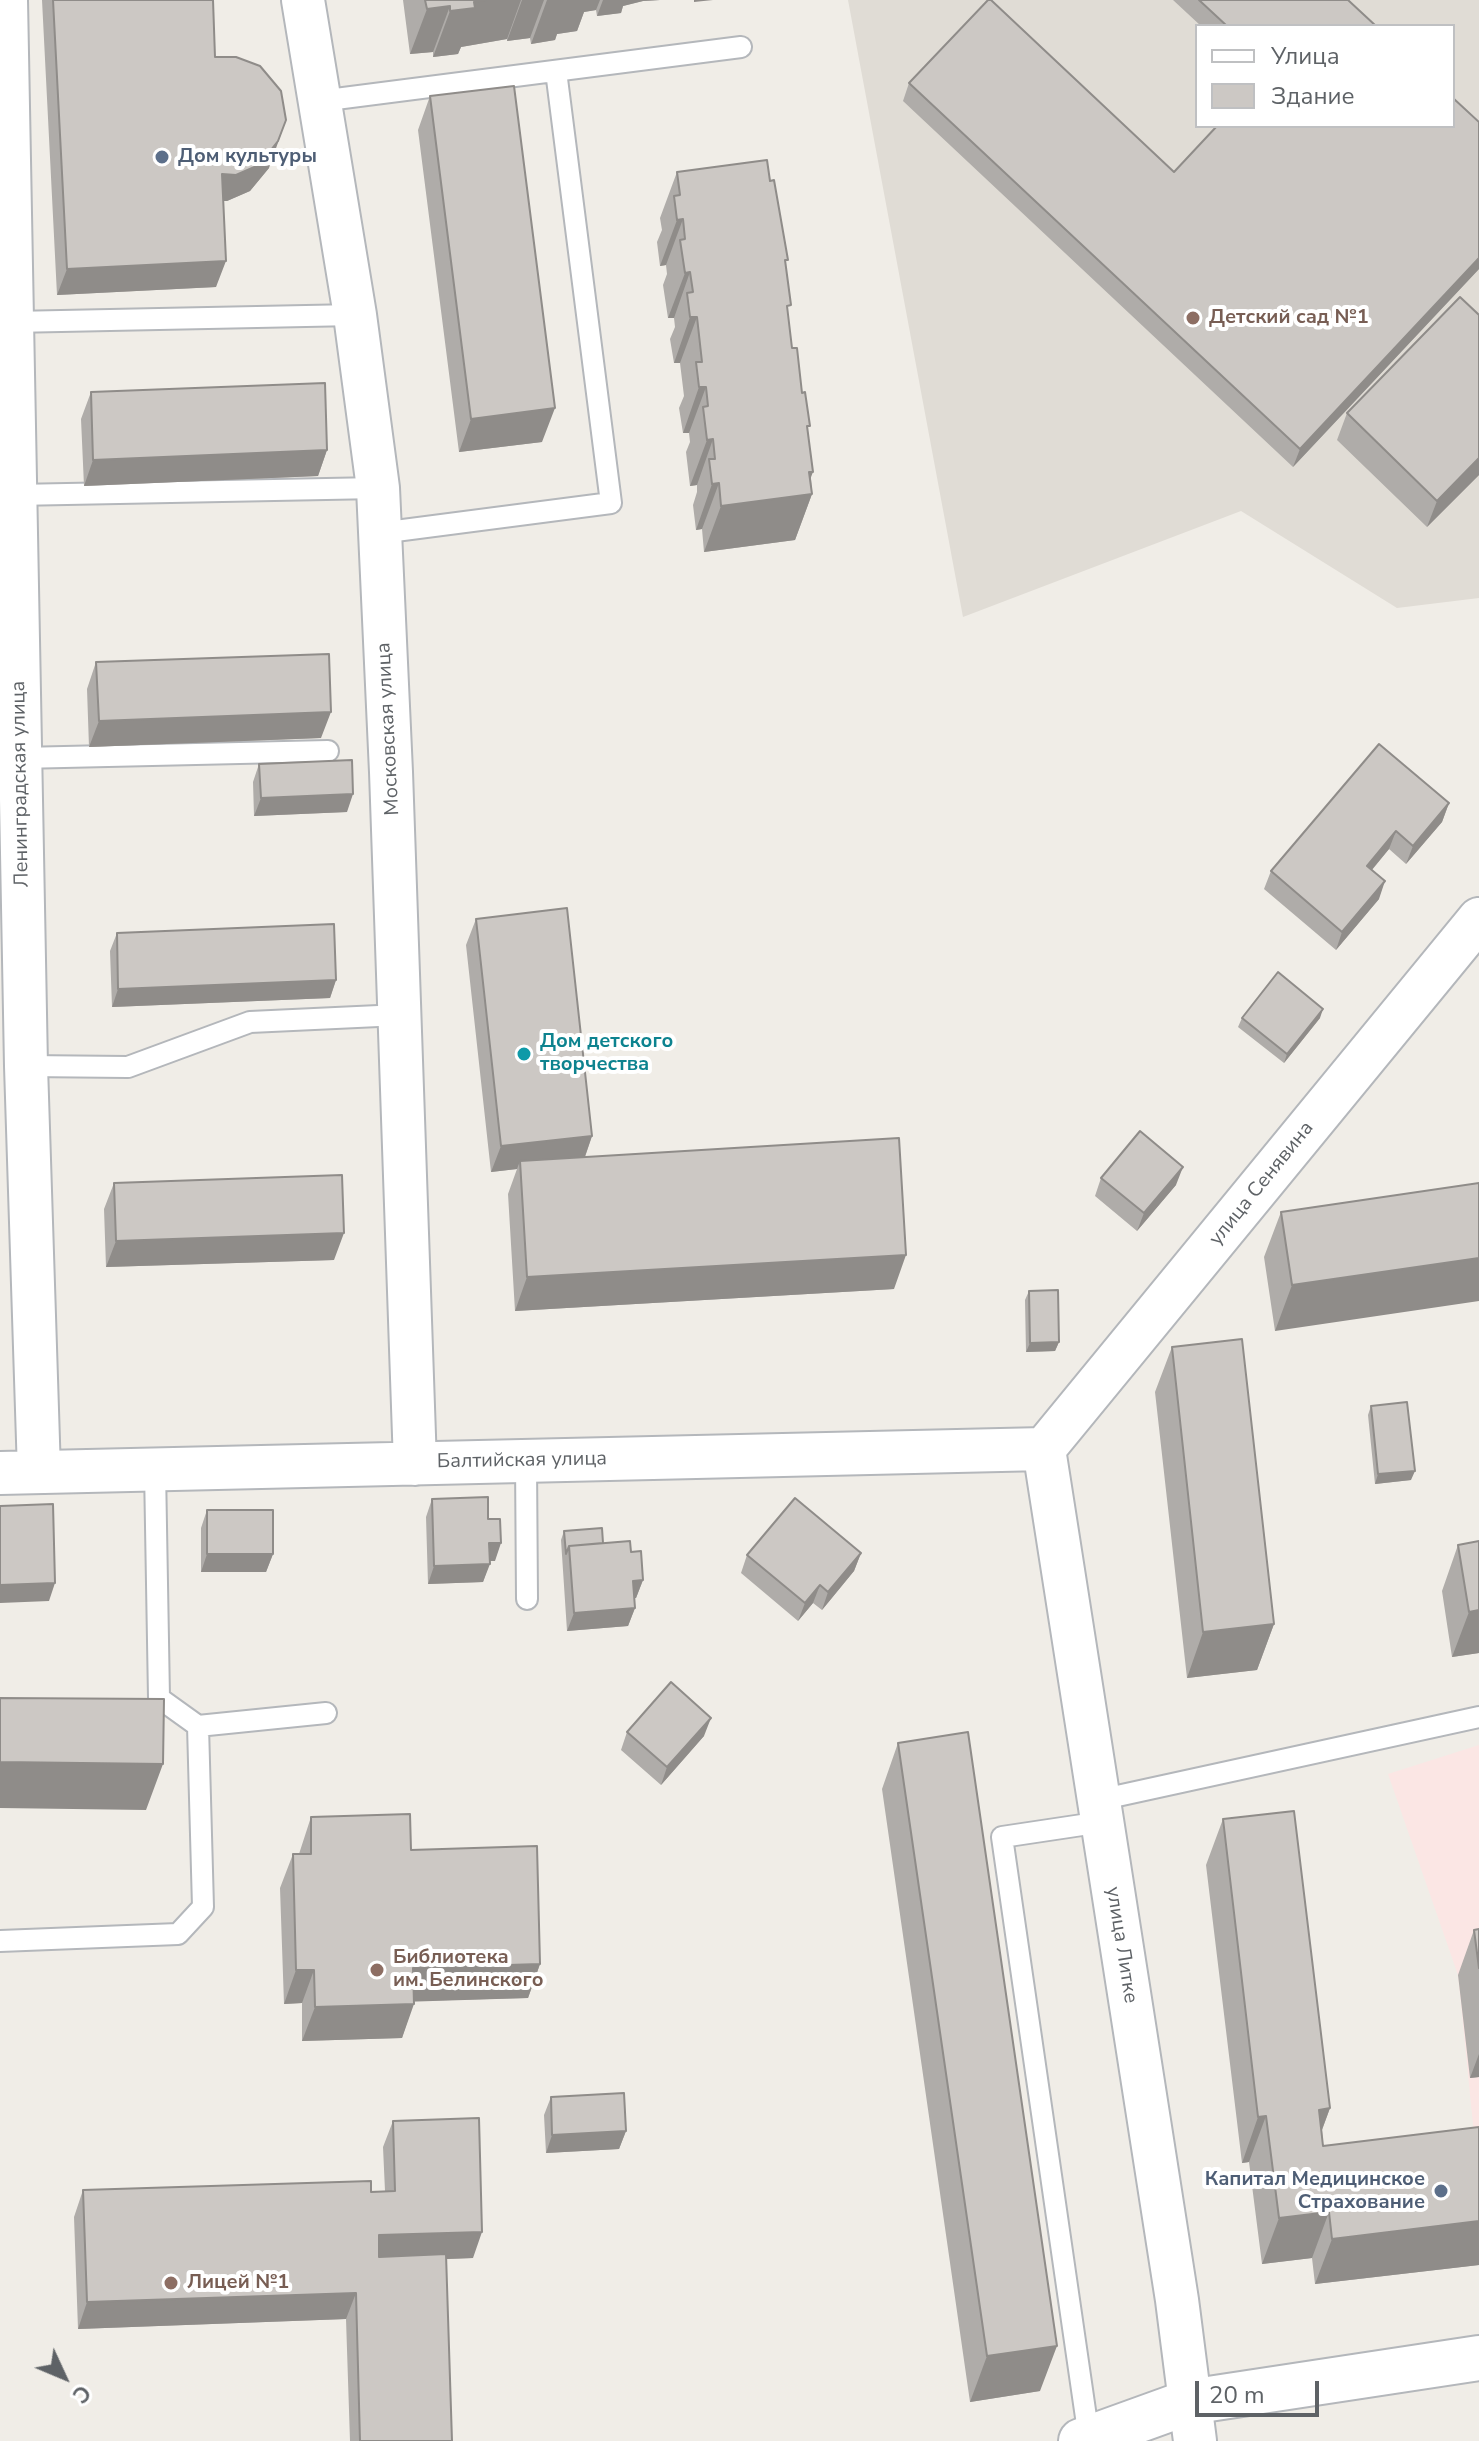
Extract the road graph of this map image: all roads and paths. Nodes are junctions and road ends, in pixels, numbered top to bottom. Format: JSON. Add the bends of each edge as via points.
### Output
{"nodes":[{"id":1,"x":6,"y":0,"type":"edge"},
{"id":2,"x":303,"y":0,"type":"edge"},
{"id":3,"x":3,"y":42,"type":"edge"},
{"id":4,"x":741,"y":47,"type":"dead end"},
{"id":5,"x":556,"y":71,"type":"junction"},
{"id":6,"x":320,"y":101,"type":"junction"},
{"id":7,"x":355,"y":315,"type":"junction"},
{"id":8,"x":12,"y":322,"type":"junction"},
{"id":9,"x":378,"y":488,"type":"junction"},
{"id":10,"x":15,"y":495,"type":"junction"},
{"id":11,"x":380,"y":533,"type":"junction"},
{"id":12,"x":328,"y":751,"type":"dead end"},
{"id":13,"x":20,"y":758,"type":"junction"},
{"id":14,"x":1479,"y":919,"type":"edge"},
{"id":15,"x":400,"y":1015,"type":"junction"},
{"id":16,"x":26,"y":1066,"type":"junction"},
{"id":17,"x":1044,"y":1449,"type":"junction"},
{"id":18,"x":526,"y":1461,"type":"junction"},
{"id":19,"x":415,"y":1464,"type":"junction"},
{"id":20,"x":155,"y":1469,"type":"junction"},
{"id":21,"x":20,"y":1473,"type":"edge"},
{"id":22,"x":527,"y":1599,"type":"dead end"},
{"id":23,"x":326,"y":1713,"type":"dead end"},
{"id":24,"x":1479,"y":1717,"type":"edge"},
{"id":25,"x":198,"y":1726,"type":"junction"},
{"id":26,"x":1100,"y":1811,"type":"junction"},
{"id":27,"x":0,"y":1941,"type":"edge"},
{"id":28,"x":1479,"y":2358,"type":"edge"},
{"id":29,"x":1192,"y":2422,"type":"edge"},
{"id":30,"x":1085,"y":2440,"type":"edge"}],
"edges":[{"from":1,"to":3,"type":"street","name":"Ленинградская улица"},
{"from":2,"to":6,"type":"street","name":"Московская улица"},
{"from":3,"to":8,"type":"street","name":"Ленинградская улица"},
{"from":4,"to":5,"type":"lane"},
{"from":5,"to":6,"type":"lane"},
{"from":5,"to":11,"type":"lane","via":[[611,503]]},
{"from":6,"to":7,"type":"street","name":"Московская улица"},
{"from":7,"to":8,"type":"lane"},
{"from":7,"to":9,"type":"street","name":"Московская улица"},
{"from":8,"to":10,"type":"street","name":"Ленинградская улица"},
{"from":9,"to":10,"type":"lane"},
{"from":9,"to":11,"type":"street","name":"Московская улица"},
{"from":10,"to":13,"type":"street","name":"Ленинградская улица"},
{"from":11,"to":15,"type":"street","name":"Московская улица"},
{"from":12,"to":13,"type":"lane"},
{"from":13,"to":16,"type":"street","name":"Ленинградская улица"},
{"from":14,"to":17,"type":"street","name":"улица Сенявина"},
{"from":15,"to":16,"type":"lane","via":[[250,1022],[128,1067]]},
{"from":15,"to":19,"type":"street","name":"Московская улица"},
{"from":16,"to":21,"type":"street","name":"Ленинградская улица"},
{"from":17,"to":18,"type":"street","name":"Балтийская улица"},
{"from":17,"to":26,"type":"street","name":"улица Литке"},
{"from":18,"to":19,"type":"street","name":"Балтийская улица"},
{"from":18,"to":22,"type":"lane"},
{"from":19,"to":20,"type":"street","name":"Балтийская улица"},
{"from":20,"to":21,"type":"street","name":"Балтийская улица"},
{"from":20,"to":25,"type":"lane","via":[[159,1698]]},
{"from":23,"to":25,"type":"lane"},
{"from":24,"to":26,"type":"lane"},
{"from":25,"to":27,"type":"lane","via":[[203,1907],[195,1916],[178,1934]]},
{"from":26,"to":29,"type":"street","name":"улица Литке"},
{"from":26,"to":30,"type":"lane","via":[[1002,1837]]},
{"from":28,"to":29,"type":"street"},
{"from":29,"to":30,"type":"street"}]}
